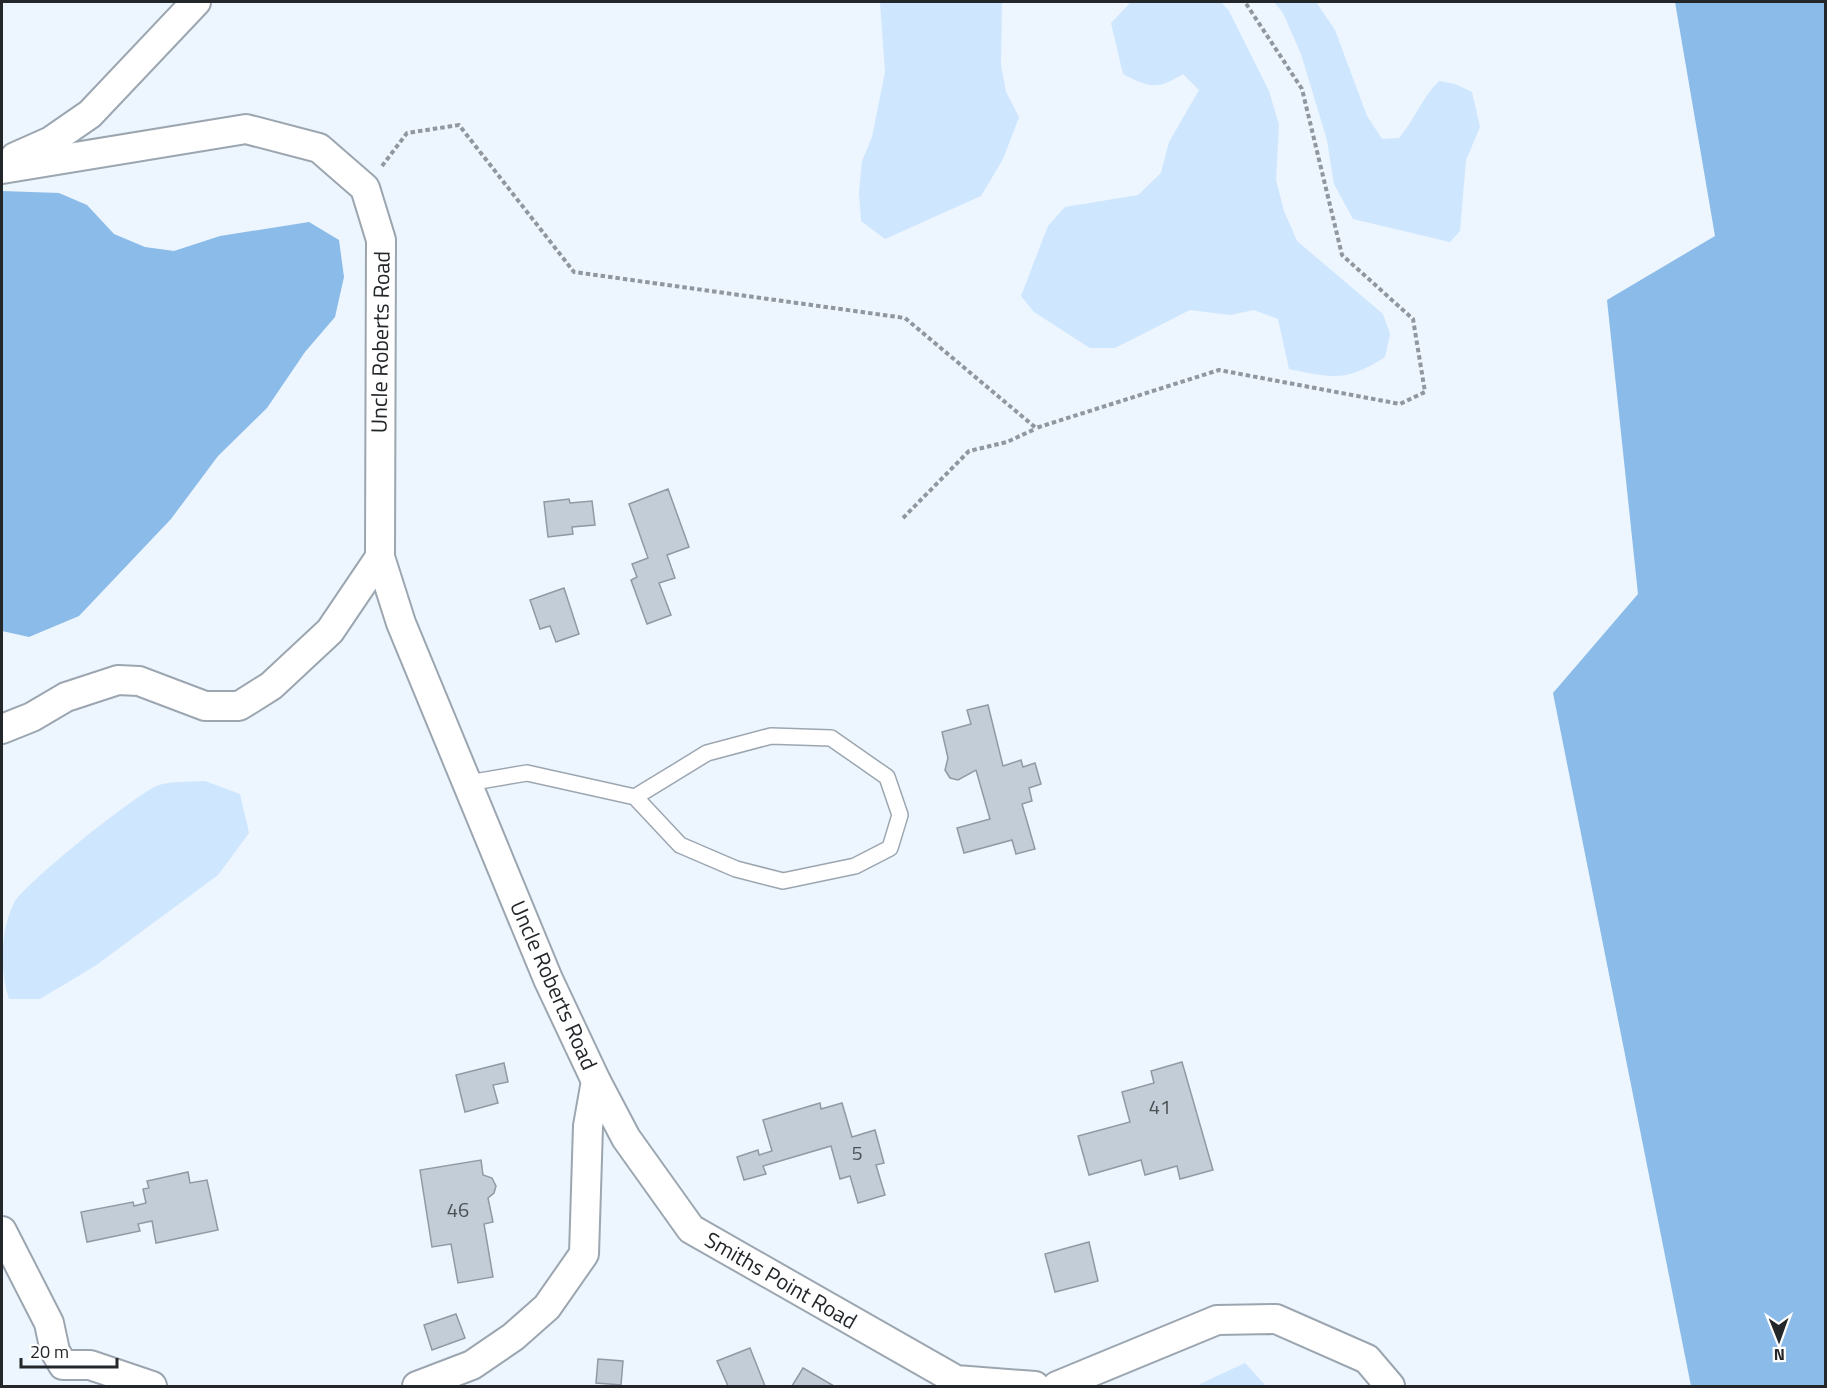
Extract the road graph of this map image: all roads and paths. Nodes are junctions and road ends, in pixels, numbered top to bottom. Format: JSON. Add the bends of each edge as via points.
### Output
{"nodes":[{"id":1,"x":196,"y":2,"type":"edge"},
{"id":2,"x":1245,"y":2,"type":"edge"},
{"id":3,"x":2,"y":164,"type":"edge"},
{"id":4,"x":2,"y":169,"type":"edge"},
{"id":5,"x":365,"y":188,"type":"junction"},
{"id":6,"x":1036,"y":428,"type":"junction"},
{"id":7,"x":903,"y":518,"type":"dead end"},
{"id":8,"x":380,"y":558,"type":"junction"},
{"id":9,"x":2,"y":729,"type":"edge"},
{"id":10,"x":468,"y":783,"type":"junction"},
{"id":11,"x":635,"y":797,"type":"junction"},
{"id":12,"x":596,"y":1081,"type":"junction"},
{"id":13,"x":2,"y":1231,"type":"edge"},
{"id":14,"x":152,"y":1386,"type":"edge"},
{"id":15,"x":417,"y":1386,"type":"edge"},
{"id":16,"x":1035,"y":1386,"type":"edge"},
{"id":17,"x":1057,"y":1386,"type":"edge"},
{"id":18,"x":1390,"y":1386,"type":"edge"}],
"edges":[{"from":1,"to":3,"type":"street","via":[[90,114],[51,141]]},
{"from":2,"to":6,"type":"path","via":[[1302,89],[1342,255],[1413,319],[1425,392],[1400,405],[1219,370]]},
{"from":4,"to":5,"type":"street","via":[[246,129],[319,148]]},
{"from":5,"to":6,"type":"path","via":[[407,133],[459,125],[574,272],[904,318]]},
{"from":5,"to":8,"type":"street","name":"Uncle Roberts Road","via":[[381,240]]},
{"from":6,"to":7,"type":"path","via":[[1006,442],[969,451]]},
{"from":8,"to":9,"type":"street","via":[[330,632],[271,686],[239,706],[205,706],[139,681],[118,680],[66,697]]},
{"from":8,"to":10,"type":"street","name":"Uncle Roberts Road","via":[[401,623]]},
{"from":10,"to":11,"type":"lane","via":[[527,773]]},
{"from":10,"to":12,"type":"street","name":"Uncle Roberts Road"},
{"from":11,"to":11,"type":"lane","via":[[707,753],[771,736],[831,738],[887,777],[900,815],[890,848],[855,866],[783,881],[735,869],[680,845]]},
{"from":12,"to":15,"type":"street","name":"Uncle Roberts Road","via":[[588,1126],[584,1254],[547,1307],[513,1337],[472,1365]]},
{"from":12,"to":16,"type":"street","name":"Smiths Point Road","via":[[626,1138],[691,1229],[956,1380]]},
{"from":13,"to":14,"type":"street","via":[[48,1323],[63,1365],[90,1365]]},
{"from":17,"to":18,"type":"street","via":[[1217,1320],[1276,1319],[1367,1359]]}]}
